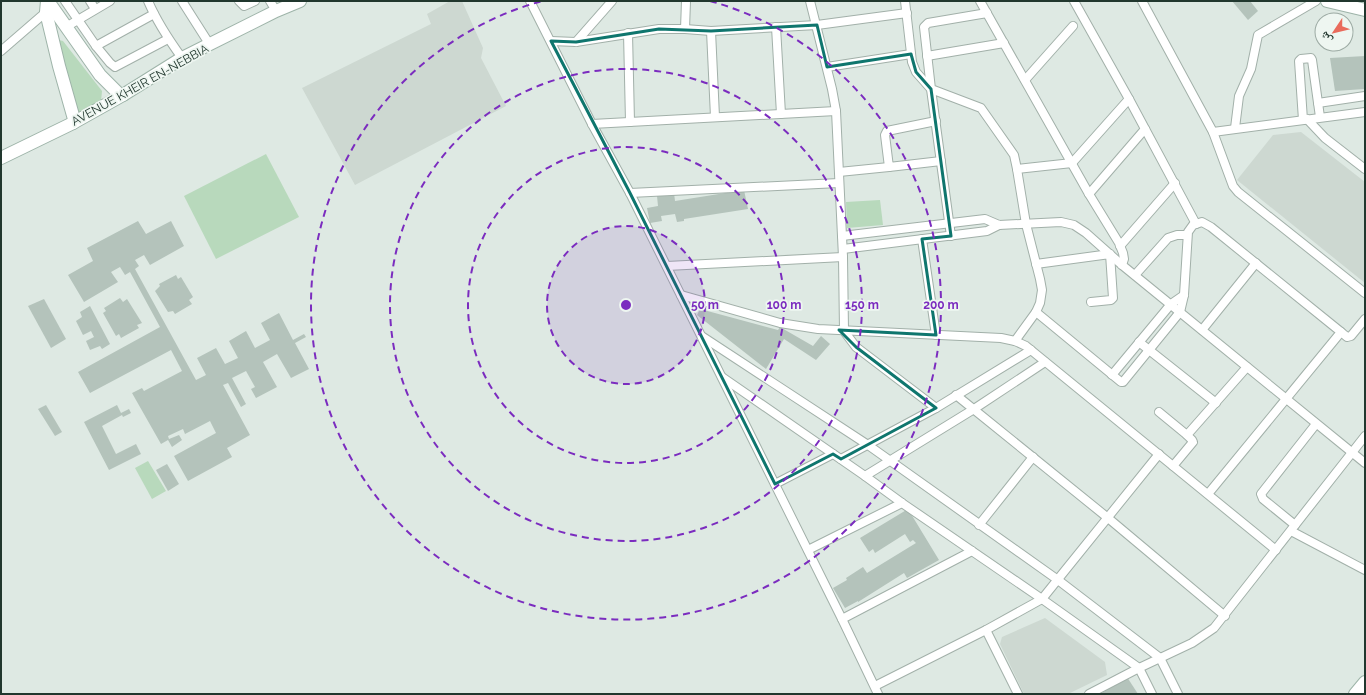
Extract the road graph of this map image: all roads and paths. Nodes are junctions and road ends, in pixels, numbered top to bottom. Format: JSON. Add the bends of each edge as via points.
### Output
{"nodes":[{"id":1,"x":65,"y":1,"type":"edge"},
{"id":2,"x":90,"y":1,"type":"edge"},
{"id":3,"x":110,"y":1,"type":"edge"},
{"id":4,"x":148,"y":1,"type":"edge"},
{"id":5,"x":182,"y":1,"type":"edge"},
{"id":6,"x":238,"y":1,"type":"edge"},
{"id":7,"x":255,"y":1,"type":"edge"},
{"id":8,"x":300,"y":1,"type":"edge"},
{"id":9,"x":530,"y":1,"type":"edge"},
{"id":10,"x":612,"y":1,"type":"edge"},
{"id":11,"x":686,"y":1,"type":"edge"},
{"id":12,"x":810,"y":1,"type":"edge"},
{"id":13,"x":905,"y":1,"type":"edge"},
{"id":14,"x":980,"y":1,"type":"edge"},
{"id":15,"x":1074,"y":1,"type":"edge"},
{"id":16,"x":1142,"y":1,"type":"edge"},
{"id":17,"x":1316,"y":1,"type":"edge"},
{"id":18,"x":1327,"y":1,"type":"edge"},
{"id":19,"x":47,"y":5,"type":"edge"},
{"id":20,"x":273,"y":6,"type":"edge"},
{"id":21,"x":95,"y":9,"type":"junction"},
{"id":22,"x":1365,"y":10,"type":"edge"},
{"id":23,"x":987,"y":13,"type":"junction"},
{"id":24,"x":154,"y":14,"type":"junction"},
{"id":25,"x":907,"y":14,"type":"junction"},
{"id":26,"x":77,"y":20,"type":"junction"},
{"id":27,"x":816,"y":25,"type":"junction"},
{"id":28,"x":1073,"y":26,"type":"dead end"},
{"id":29,"x":66,"y":27,"type":"junction"},
{"id":30,"x":776,"y":27,"type":"junction"},
{"id":31,"x":685,"y":29,"type":"junction"},
{"id":32,"x":711,"y":31,"type":"junction"},
{"id":33,"x":628,"y":33,"type":"junction"},
{"id":34,"x":168,"y":39,"type":"junction"},
{"id":35,"x":551,"y":41,"type":"junction"},
{"id":36,"x":576,"y":42,"type":"junction"},
{"id":37,"x":1004,"y":43,"type":"junction"},
{"id":38,"x":210,"y":45,"type":"junction"},
{"id":39,"x":96,"y":46,"type":"junction"},
{"id":40,"x":1,"y":51,"type":"edge"},
{"id":41,"x":911,"y":54,"type":"junction"},
{"id":42,"x":928,"y":56,"type":"junction"},
{"id":43,"x":182,"y":58,"type":"junction"},
{"id":44,"x":827,"y":67,"type":"junction"},
{"id":45,"x":1025,"y":80,"type":"junction"},
{"id":46,"x":931,"y":89,"type":"junction"},
{"id":47,"x":123,"y":95,"type":"junction"},
{"id":48,"x":1365,"y":96,"type":"edge"},
{"id":49,"x":1130,"y":99,"type":"junction"},
{"id":50,"x":1318,"y":103,"type":"junction"},
{"id":51,"x":836,"y":111,"type":"junction"},
{"id":52,"x":1365,"y":112,"type":"edge"},
{"id":53,"x":781,"y":114,"type":"junction"},
{"id":54,"x":715,"y":117,"type":"junction"},
{"id":55,"x":1320,"y":117,"type":"junction"},
{"id":56,"x":1305,"y":119,"type":"junction"},
{"id":57,"x":936,"y":121,"type":"junction"},
{"id":58,"x":630,"y":122,"type":"junction"},
{"id":59,"x":73,"y":123,"type":"junction"},
{"id":60,"x":592,"y":124,"type":"junction"},
{"id":61,"x":1235,"y":128,"type":"junction"},
{"id":62,"x":1145,"y":129,"type":"junction"},
{"id":63,"x":1213,"y":132,"type":"junction"},
{"id":64,"x":1,"y":158,"type":"edge"},
{"id":65,"x":941,"y":161,"type":"junction"},
{"id":66,"x":1072,"y":163,"type":"junction"},
{"id":67,"x":889,"y":167,"type":"junction"},
{"id":68,"x":1017,"y":169,"type":"junction"},
{"id":69,"x":1365,"y":169,"type":"edge"},
{"id":70,"x":839,"y":172,"type":"junction"},
{"id":71,"x":839,"y":183,"type":"junction"},
{"id":72,"x":1174,"y":184,"type":"junction"},
{"id":73,"x":630,"y":193,"type":"junction"},
{"id":74,"x":1089,"y":194,"type":"junction"},
{"id":75,"x":950,"y":224,"type":"junction"},
{"id":76,"x":1026,"y":224,"type":"junction"},
{"id":77,"x":1196,"y":224,"type":"junction"},
{"id":78,"x":999,"y":225,"type":"junction"},
{"id":79,"x":892,"y":230,"type":"junction"},
{"id":80,"x":1187,"y":235,"type":"junction"},
{"id":81,"x":842,"y":236,"type":"junction"},
{"id":82,"x":951,"y":236,"type":"junction"},
{"id":83,"x":922,"y":239,"type":"junction"},
{"id":84,"x":893,"y":243,"type":"junction"},
{"id":85,"x":1120,"y":246,"type":"junction"},
{"id":86,"x":843,"y":253,"type":"junction"},
{"id":87,"x":1110,"y":254,"type":"junction"},
{"id":88,"x":1256,"y":263,"type":"junction"},
{"id":89,"x":1036,"y":264,"type":"junction"},
{"id":90,"x":1122,"y":265,"type":"junction"},
{"id":91,"x":667,"y":266,"type":"junction"},
{"id":92,"x":1135,"y":275,"type":"junction"},
{"id":93,"x":1365,"y":293,"type":"edge"},
{"id":94,"x":681,"y":295,"type":"junction"},
{"id":95,"x":1184,"y":295,"type":"junction"},
{"id":96,"x":1091,"y":302,"type":"dead end"},
{"id":97,"x":1171,"y":304,"type":"junction"},
{"id":98,"x":1036,"y":312,"type":"junction"},
{"id":99,"x":1180,"y":312,"type":"junction"},
{"id":100,"x":1365,"y":319,"type":"edge"},
{"id":101,"x":1202,"y":330,"type":"junction"},
{"id":102,"x":844,"y":331,"type":"junction"},
{"id":103,"x":1341,"y":332,"type":"junction"},
{"id":104,"x":936,"y":335,"type":"junction"},
{"id":105,"x":702,"y":336,"type":"junction"},
{"id":106,"x":1015,"y":341,"type":"junction"},
{"id":107,"x":1139,"y":342,"type":"junction"},
{"id":108,"x":1031,"y":350,"type":"junction"},
{"id":109,"x":1150,"y":350,"type":"junction"},
{"id":110,"x":1045,"y":362,"type":"junction"},
{"id":111,"x":1247,"y":367,"type":"junction"},
{"id":112,"x":1112,"y":375,"type":"junction"},
{"id":113,"x":721,"y":376,"type":"junction"},
{"id":114,"x":956,"y":395,"type":"junction"},
{"id":115,"x":1286,"y":399,"type":"junction"},
{"id":116,"x":1216,"y":403,"type":"junction"},
{"id":117,"x":936,"y":408,"type":"junction"},
{"id":118,"x":974,"y":409,"type":"junction"},
{"id":119,"x":1159,"y":412,"type":"dead end"},
{"id":120,"x":1316,"y":424,"type":"junction"},
{"id":121,"x":1187,"y":435,"type":"junction"},
{"id":122,"x":1365,"y":436,"type":"edge"},
{"id":123,"x":868,"y":445,"type":"junction"},
{"id":124,"x":1352,"y":453,"type":"junction"},
{"id":125,"x":833,"y":454,"type":"junction"},
{"id":126,"x":1159,"y":454,"type":"junction"},
{"id":127,"x":1033,"y":457,"type":"junction"},
{"id":128,"x":841,"y":459,"type":"junction"},
{"id":129,"x":890,"y":460,"type":"junction"},
{"id":130,"x":1365,"y":463,"type":"edge"},
{"id":131,"x":1173,"y":466,"type":"junction"},
{"id":132,"x":865,"y":476,"type":"junction"},
{"id":133,"x":775,"y":484,"type":"junction"},
{"id":134,"x":1208,"y":494,"type":"junction"},
{"id":135,"x":902,"y":503,"type":"junction"},
{"id":136,"x":1108,"y":518,"type":"junction"},
{"id":137,"x":979,"y":525,"type":"junction"},
{"id":138,"x":1293,"y":528,"type":"junction"},
{"id":139,"x":808,"y":550,"type":"junction"},
{"id":140,"x":1276,"y":550,"type":"junction"},
{"id":141,"x":972,"y":552,"type":"junction"},
{"id":142,"x":1364,"y":568,"type":"edge"},
{"id":143,"x":1058,"y":580,"type":"junction"},
{"id":144,"x":1042,"y":599,"type":"junction"},
{"id":145,"x":1225,"y":616,"type":"junction"},
{"id":146,"x":842,"y":619,"type":"junction"},
{"id":147,"x":986,"y":630,"type":"junction"},
{"id":148,"x":1160,"y":658,"type":"junction"},
{"id":149,"x":1139,"y":668,"type":"junction"},
{"id":150,"x":1365,"y":682,"type":"edge"},
{"id":151,"x":876,"y":690,"type":"edge"},
{"id":152,"x":1018,"y":694,"type":"edge"},
{"id":153,"x":1089,"y":694,"type":"edge"},
{"id":154,"x":1152,"y":694,"type":"edge"},
{"id":155,"x":1178,"y":694,"type":"edge"},
{"id":156,"x":1355,"y":694,"type":"edge"}],
"edges":[{"from":1,"to":26,"type":"street"},
{"from":2,"to":21,"type":"street"},
{"from":3,"to":21,"type":"street"},
{"from":4,"to":24,"type":"street"},
{"from":5,"to":38,"type":"street"},
{"from":6,"to":7,"type":"street","via":[[244,6]]},
{"from":8,"to":20,"type":"main road","name":"AVENUE KHEIR EN-NEBBIA"},
{"from":9,"to":35,"type":"street"},
{"from":10,"to":36,"type":"street"},
{"from":11,"to":31,"type":"street"},
{"from":12,"to":27,"type":"street"},
{"from":13,"to":25,"type":"street"},
{"from":14,"to":23,"type":"street"},
{"from":15,"to":49,"type":"street"},
{"from":16,"to":63,"type":"street"},
{"from":17,"to":61,"type":"street","via":[[1258,35],[1251,69],[1239,96]]},
{"from":18,"to":22,"type":"main road"},
{"from":19,"to":29,"type":"main road"},
{"from":19,"to":40,"type":"street"},
{"from":19,"to":59,"type":"main road"},
{"from":20,"to":38,"type":"main road","name":"AVENUE KHEIR EN-NEBBIA"},
{"from":21,"to":26,"type":"street"},
{"from":23,"to":37,"type":"street"},
{"from":23,"to":42,"type":"street","via":[[927,24],[924,27]]},
{"from":24,"to":34,"type":"street"},
{"from":24,"to":39,"type":"street"},
{"from":25,"to":27,"type":"street"},
{"from":25,"to":41,"type":"street"},
{"from":26,"to":29,"type":"street"},
{"from":26,"to":39,"type":"street"},
{"from":27,"to":30,"type":"street"},
{"from":27,"to":44,"type":"street"},
{"from":28,"to":45,"type":"street"},
{"from":29,"to":47,"type":"main road","via":[[100,75]]},
{"from":30,"to":32,"type":"street"},
{"from":30,"to":53,"type":"street"},
{"from":31,"to":32,"type":"street"},
{"from":31,"to":33,"type":"street"},
{"from":32,"to":54,"type":"street"},
{"from":33,"to":36,"type":"street"},
{"from":33,"to":58,"type":"street"},
{"from":34,"to":39,"type":"street","via":[[116,67]]},
{"from":34,"to":43,"type":"street"},
{"from":35,"to":36,"type":"street"},
{"from":35,"to":60,"type":"street"},
{"from":37,"to":42,"type":"street"},
{"from":37,"to":45,"type":"street"},
{"from":38,"to":43,"type":"main road","name":"AVENUE KHEIR EN-NEBBIA"},
{"from":41,"to":44,"type":"street"},
{"from":41,"to":46,"type":"street","via":[[916,72]]},
{"from":42,"to":46,"type":"street"},
{"from":43,"to":47,"type":"main road","name":"AVENUE KHEIR EN-NEBBIA"},
{"from":44,"to":51,"type":"street"},
{"from":45,"to":66,"type":"street"},
{"from":46,"to":57,"type":"street"},
{"from":46,"to":68,"type":"street","via":[[981,108],[1014,155]]},
{"from":47,"to":59,"type":"main road","name":"AVENUE KHEIR EN-NEBBIA"},
{"from":48,"to":50,"type":"street"},
{"from":49,"to":62,"type":"street"},
{"from":49,"to":66,"type":"street"},
{"from":50,"to":55,"type":"street"},
{"from":50,"to":56,"type":"street","via":[[1312,59],[1301,59],[1299,61]]},
{"from":51,"to":53,"type":"street"},
{"from":51,"to":70,"type":"street"},
{"from":52,"to":55,"type":"street"},
{"from":53,"to":54,"type":"street"},
{"from":54,"to":58,"type":"street"},
{"from":55,"to":56,"type":"street"},
{"from":56,"to":61,"type":"street"},
{"from":56,"to":69,"type":"street"},
{"from":57,"to":65,"type":"street"},
{"from":57,"to":67,"type":"street","via":[[887,131],[885,135]]},
{"from":58,"to":60,"type":"street"},
{"from":59,"to":64,"type":"main road","name":"AVENUE KHEIR EN-NEBBIA"},
{"from":60,"to":73,"type":"street"},
{"from":61,"to":63,"type":"street"},
{"from":62,"to":72,"type":"street"},
{"from":62,"to":74,"type":"street"},
{"from":63,"to":93,"type":"street","via":[[1230,181],[1238,192]]},
{"from":65,"to":67,"type":"street"},
{"from":65,"to":75,"type":"street"},
{"from":66,"to":68,"type":"street"},
{"from":66,"to":74,"type":"street"},
{"from":67,"to":70,"type":"street"},
{"from":68,"to":76,"type":"street"},
{"from":70,"to":71,"type":"street"},
{"from":71,"to":73,"type":"street"},
{"from":71,"to":81,"type":"street"},
{"from":72,"to":77,"type":"street"},
{"from":72,"to":85,"type":"street"},
{"from":73,"to":91,"type":"street"},
{"from":74,"to":85,"type":"street"},
{"from":75,"to":78,"type":"street","via":[[985,219]]},
{"from":75,"to":79,"type":"street"},
{"from":75,"to":82,"type":"street"},
{"from":76,"to":78,"type":"street"},
{"from":76,"to":87,"type":"street","via":[[1061,222],[1074,225]]},
{"from":76,"to":89,"type":"street"},
{"from":77,"to":80,"type":"street","via":[[1189,229]]},
{"from":77,"to":88,"type":"street","via":[[1202,222],[1211,227]]},
{"from":78,"to":82,"type":"street","via":[[987,231]]},
{"from":79,"to":81,"type":"street"},
{"from":79,"to":84,"type":"street"},
{"from":80,"to":92,"type":"street","via":[[1168,238]]},
{"from":80,"to":95,"type":"street"},
{"from":81,"to":86,"type":"street"},
{"from":82,"to":83,"type":"street"},
{"from":83,"to":84,"type":"street"},
{"from":83,"to":104,"type":"street"},
{"from":84,"to":86,"type":"street"},
{"from":85,"to":90,"type":"street","via":[[1124,260]]},
{"from":86,"to":91,"type":"street"},
{"from":86,"to":102,"type":"street"},
{"from":87,"to":89,"type":"street"},
{"from":87,"to":90,"type":"street"},
{"from":87,"to":96,"type":"street","via":[[1113,298]]},
{"from":88,"to":101,"type":"street"},
{"from":88,"to":103,"type":"street"},
{"from":89,"to":98,"type":"street","via":[[1042,290]]},
{"from":90,"to":92,"type":"street"},
{"from":91,"to":94,"type":"street"},
{"from":92,"to":97,"type":"street"},
{"from":94,"to":102,"type":"street","via":[[780,323]]},
{"from":94,"to":105,"type":"street"},
{"from":95,"to":97,"type":"street"},
{"from":95,"to":99,"type":"street"},
{"from":97,"to":99,"type":"street"},
{"from":97,"to":107,"type":"street"},
{"from":98,"to":106,"type":"street"},
{"from":98,"to":112,"type":"street"},
{"from":99,"to":101,"type":"street"},
{"from":99,"to":109,"type":"street"},
{"from":100,"to":103,"type":"street","via":[[1351,336],[1347,337]]},
{"from":101,"to":111,"type":"street"},
{"from":102,"to":104,"type":"street"},
{"from":102,"to":117,"type":"street","via":[[856,347]]},
{"from":103,"to":115,"type":"street"},
{"from":104,"to":106,"type":"street"},
{"from":105,"to":113,"type":"street"},
{"from":105,"to":123,"type":"street"},
{"from":106,"to":108,"type":"street"},
{"from":107,"to":109,"type":"street"},
{"from":107,"to":112,"type":"street"},
{"from":108,"to":110,"type":"street"},
{"from":108,"to":114,"type":"street"},
{"from":109,"to":112,"type":"street","via":[[1123,382]]},
{"from":109,"to":116,"type":"street"},
{"from":110,"to":118,"type":"street"},
{"from":110,"to":126,"type":"street"},
{"from":111,"to":115,"type":"street"},
{"from":111,"to":116,"type":"street"},
{"from":113,"to":125,"type":"street"},
{"from":113,"to":133,"type":"street"},
{"from":114,"to":117,"type":"street"},
{"from":114,"to":118,"type":"street"},
{"from":115,"to":120,"type":"street"},
{"from":115,"to":134,"type":"street"},
{"from":116,"to":121,"type":"street"},
{"from":117,"to":123,"type":"street"},
{"from":118,"to":127,"type":"street"},
{"from":118,"to":129,"type":"street"},
{"from":119,"to":121,"type":"street"},
{"from":120,"to":124,"type":"street"},
{"from":120,"to":138,"type":"street","via":[[1261,494]]},
{"from":121,"to":131,"type":"street","via":[[1193,442]]},
{"from":122,"to":124,"type":"street"},
{"from":123,"to":128,"type":"street"},
{"from":123,"to":129,"type":"street"},
{"from":124,"to":130,"type":"street"},
{"from":124,"to":138,"type":"street"},
{"from":125,"to":128,"type":"street"},
{"from":125,"to":133,"type":"street"},
{"from":126,"to":131,"type":"street"},
{"from":126,"to":136,"type":"street"},
{"from":127,"to":136,"type":"street"},
{"from":127,"to":137,"type":"street"},
{"from":128,"to":132,"type":"street"},
{"from":129,"to":132,"type":"street"},
{"from":129,"to":137,"type":"street"},
{"from":131,"to":134,"type":"street"},
{"from":132,"to":135,"type":"street"},
{"from":133,"to":139,"type":"street"},
{"from":134,"to":140,"type":"street"},
{"from":135,"to":139,"type":"street"},
{"from":135,"to":141,"type":"street"},
{"from":136,"to":143,"type":"street"},
{"from":136,"to":145,"type":"street"},
{"from":137,"to":143,"type":"street"},
{"from":138,"to":140,"type":"street"},
{"from":138,"to":142,"type":"street"},
{"from":139,"to":146,"type":"street"},
{"from":140,"to":145,"type":"street"},
{"from":141,"to":144,"type":"street"},
{"from":141,"to":146,"type":"street"},
{"from":143,"to":144,"type":"street"},
{"from":143,"to":148,"type":"street"},
{"from":144,"to":147,"type":"street"},
{"from":144,"to":149,"type":"street"},
{"from":145,"to":148,"type":"street","via":[[1197,640]]},
{"from":146,"to":151,"type":"street"},
{"from":147,"to":151,"type":"street"},
{"from":147,"to":152,"type":"street"},
{"from":148,"to":149,"type":"street"},
{"from":148,"to":155,"type":"street"},
{"from":149,"to":153,"type":"street"},
{"from":149,"to":154,"type":"street"},
{"from":150,"to":156,"type":"main road"}]}
